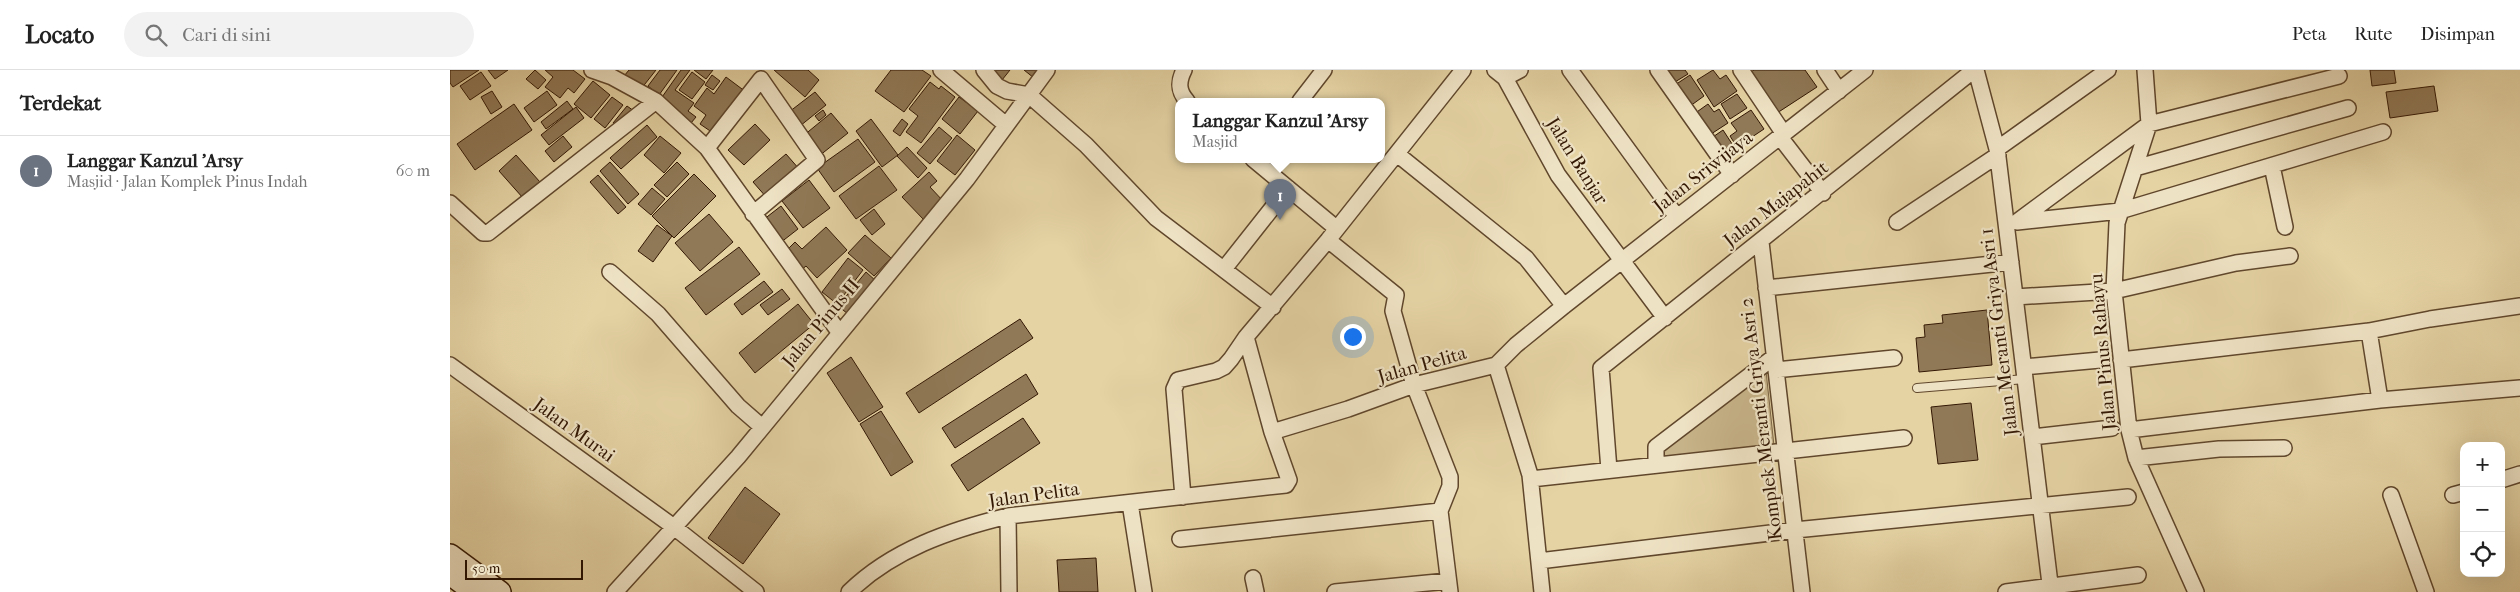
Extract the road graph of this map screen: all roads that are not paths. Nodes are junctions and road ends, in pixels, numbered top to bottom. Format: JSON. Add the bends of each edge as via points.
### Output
{"nodes":[{"id":1,"x":592,"y":70,"type":"edge"},
{"id":2,"x":941,"y":70,"type":"edge"},
{"id":3,"x":984,"y":70,"type":"edge"},
{"id":4,"x":1047,"y":70,"type":"edge"},
{"id":5,"x":1184,"y":70,"type":"edge"},
{"id":6,"x":1463,"y":70,"type":"edge"},
{"id":7,"x":1520,"y":70,"type":"edge"},
{"id":8,"x":1570,"y":70,"type":"edge"},
{"id":9,"x":1658,"y":70,"type":"edge"},
{"id":10,"x":1741,"y":70,"type":"edge"},
{"id":11,"x":1826,"y":70,"type":"edge"},
{"id":12,"x":1865,"y":70,"type":"edge"},
{"id":13,"x":1975,"y":70,"type":"edge"},
{"id":14,"x":2108,"y":70,"type":"edge"},
{"id":15,"x":2145,"y":70,"type":"edge"},
{"id":16,"x":1316,"y":73,"type":"edge"},
{"id":17,"x":615,"y":74,"type":"edge"},
{"id":18,"x":1500,"y":74,"type":"edge"},
{"id":19,"x":764,"y":75,"type":"edge"},
{"id":20,"x":1954,"y":76,"type":"edge"},
{"id":21,"x":2339,"y":76,"type":"dead end"},
{"id":22,"x":1839,"y":91,"type":"junction"},
{"id":23,"x":1029,"y":94,"type":"junction"},
{"id":24,"x":1185,"y":98,"type":"edge"},
{"id":25,"x":1302,"y":98,"type":"edge"},
{"id":26,"x":656,"y":101,"type":"junction"},
{"id":27,"x":2348,"y":108,"type":"dead end"},
{"id":28,"x":2149,"y":124,"type":"junction"},
{"id":29,"x":1006,"y":125,"type":"junction"},
{"id":30,"x":2383,"y":132,"type":"dead end"},
{"id":31,"x":1782,"y":136,"type":"junction"},
{"id":32,"x":707,"y":148,"type":"junction"},
{"id":33,"x":1998,"y":152,"type":"junction"},
{"id":34,"x":1397,"y":154,"type":"junction"},
{"id":35,"x":1259,"y":163,"type":"edge"},
{"id":36,"x":2272,"y":166,"type":"junction"},
{"id":37,"x":2135,"y":168,"type":"junction"},
{"id":38,"x":1732,"y":175,"type":"junction"},
{"id":39,"x":1288,"y":188,"type":"junction"},
{"id":40,"x":1823,"y":193,"type":"junction"},
{"id":41,"x":450,"y":203,"type":"edge"},
{"id":42,"x":2120,"y":211,"type":"junction"},
{"id":43,"x":753,"y":214,"type":"junction"},
{"id":44,"x":1677,"y":217,"type":"junction"},
{"id":45,"x":1897,"y":222,"type":"dead end"},
{"id":46,"x":2012,"y":226,"type":"junction"},
{"id":47,"x":2285,"y":228,"type":"dead end"},
{"id":48,"x":1332,"y":234,"type":"junction"},
{"id":49,"x":1760,"y":242,"type":"junction"},
{"id":50,"x":2290,"y":256,"type":"dead end"},
{"id":51,"x":1621,"y":261,"type":"junction"},
{"id":52,"x":2011,"y":262,"type":"junction"},
{"id":53,"x":1224,"y":270,"type":"junction"},
{"id":54,"x":610,"y":272,"type":"dead end"},
{"id":55,"x":1766,"y":288,"type":"junction"},
{"id":56,"x":2114,"y":291,"type":"junction"},
{"id":57,"x":2015,"y":297,"type":"junction"},
{"id":58,"x":1564,"y":306,"type":"junction"},
{"id":59,"x":2520,"y":306,"type":"edge"},
{"id":60,"x":1272,"y":307,"type":"junction"},
{"id":61,"x":1665,"y":318,"type":"junction"},
{"id":62,"x":2369,"y":331,"type":"junction"},
{"id":63,"x":839,"y":332,"type":"junction"},
{"id":64,"x":1246,"y":337,"type":"junction"},
{"id":65,"x":1894,"y":358,"type":"dead end"},
{"id":66,"x":2100,"y":360,"type":"dead end"},
{"id":67,"x":2121,"y":360,"type":"junction"},
{"id":68,"x":1775,"y":363,"type":"junction"},
{"id":69,"x":450,"y":365,"type":"edge"},
{"id":70,"x":1496,"y":365,"type":"junction"},
{"id":71,"x":2025,"y":373,"type":"junction"},
{"id":72,"x":1414,"y":385,"type":"junction"},
{"id":73,"x":1917,"y":388,"type":"dead end"},
{"id":74,"x":2520,"y":388,"type":"edge"},
{"id":75,"x":2380,"y":400,"type":"junction"},
{"id":76,"x":761,"y":426,"type":"junction"},
{"id":77,"x":2112,"y":428,"type":"dead end"},
{"id":78,"x":2129,"y":430,"type":"junction"},
{"id":79,"x":1272,"y":432,"type":"junction"},
{"id":80,"x":2032,"y":437,"type":"junction"},
{"id":81,"x":1904,"y":438,"type":"dead end"},
{"id":82,"x":2284,"y":448,"type":"dead end"},
{"id":83,"x":1785,"y":451,"type":"junction"},
{"id":84,"x":2136,"y":458,"type":"junction"},
{"id":85,"x":1656,"y":465,"type":"junction"},
{"id":86,"x":1609,"y":470,"type":"junction"},
{"id":87,"x":2520,"y":474,"type":"edge"},
{"id":88,"x":1531,"y":479,"type":"junction"},
{"id":89,"x":2505,"y":479,"type":"edge"},
{"id":90,"x":2391,"y":495,"type":"dead end"},
{"id":91,"x":1183,"y":497,"type":"junction"},
{"id":92,"x":2128,"y":497,"type":"dead end"},
{"id":93,"x":1130,"y":503,"type":"junction"},
{"id":94,"x":2041,"y":506,"type":"junction"},
{"id":95,"x":1440,"y":511,"type":"junction"},
{"id":96,"x":1008,"y":516,"type":"junction"},
{"id":97,"x":674,"y":527,"type":"junction"},
{"id":98,"x":1794,"y":530,"type":"junction"},
{"id":99,"x":1180,"y":539,"type":"dead end"},
{"id":100,"x":450,"y":555,"type":"edge"},
{"id":101,"x":1539,"y":561,"type":"junction"},
{"id":102,"x":450,"y":574,"type":"edge"},
{"id":103,"x":2138,"y":575,"type":"dead end"},
{"id":104,"x":1449,"y":586,"type":"edge"},
{"id":105,"x":2051,"y":590,"type":"edge"},
{"id":106,"x":474,"y":592,"type":"edge"},
{"id":107,"x":500,"y":592,"type":"edge"},
{"id":108,"x":615,"y":592,"type":"edge"},
{"id":109,"x":756,"y":592,"type":"edge"},
{"id":110,"x":849,"y":592,"type":"edge"},
{"id":111,"x":1009,"y":592,"type":"edge"},
{"id":112,"x":1144,"y":592,"type":"edge"},
{"id":113,"x":1335,"y":592,"type":"edge"},
{"id":114,"x":1542,"y":592,"type":"edge"},
{"id":115,"x":1802,"y":592,"type":"edge"},
{"id":116,"x":2006,"y":592,"type":"edge"},
{"id":117,"x":2196,"y":592,"type":"edge"},
{"id":118,"x":2426,"y":592,"type":"edge"}],
"edges":[{"from":1,"to":17,"type":"street"},
{"from":2,"to":29,"type":"street"},
{"from":3,"to":23,"type":"street","via":[[997,86]]},
{"from":4,"to":23,"type":"street","name":"Jalan Pinus II"},
{"from":5,"to":24,"type":"street","via":[[1179,90]]},
{"from":6,"to":34,"type":"street"},
{"from":7,"to":18,"type":"street"},
{"from":8,"to":44,"type":"street"},
{"from":9,"to":38,"type":"street"},
{"from":10,"to":31,"type":"street"},
{"from":11,"to":22,"type":"street"},
{"from":12,"to":22,"type":"street","name":"Jalan Sriwijaya"},
{"from":13,"to":20,"type":"street","name":"Jalan Majapahit"},
{"from":13,"to":33,"type":"street","name":"Jalan Meranti Griya Asri 1"},
{"from":14,"to":33,"type":"street"},
{"from":15,"to":28,"type":"street","name":"Jalan Pinus Rahayu"},
{"from":16,"to":25,"type":"street"},
{"from":17,"to":26,"type":"street"},
{"from":18,"to":51,"type":"street","name":"Jalan Banjar","via":[[1558,175]]},
{"from":19,"to":32,"type":"street"},
{"from":19,"to":43,"type":"street","via":[[817,160]]},
{"from":20,"to":40,"type":"street","name":"Jalan Majapahit"},
{"from":21,"to":28,"type":"street"},
{"from":22,"to":31,"type":"street","name":"Jalan Sriwijaya"},
{"from":23,"to":29,"type":"street","name":"Jalan Pinus II"},
{"from":23,"to":53,"type":"street","via":[[1086,145],[1156,218]]},
{"from":26,"to":32,"type":"street"},
{"from":26,"to":41,"type":"street","via":[[488,233],[483,233]]},
{"from":27,"to":37,"type":"street"},
{"from":28,"to":37,"type":"street","name":"Jalan Pinus Rahayu"},
{"from":28,"to":46,"type":"street"},
{"from":29,"to":63,"type":"street","name":"Jalan Pinus II","via":[[966,179]]},
{"from":30,"to":36,"type":"street"},
{"from":31,"to":38,"type":"street","name":"Jalan Sriwijaya"},
{"from":31,"to":40,"type":"street"},
{"from":32,"to":43,"type":"street"},
{"from":33,"to":45,"type":"street"},
{"from":33,"to":46,"type":"street","name":"Jalan Meranti Griya Asri 1"},
{"from":34,"to":48,"type":"street"},
{"from":34,"to":58,"type":"street","via":[[1526,258]]},
{"from":35,"to":39,"type":"street"},
{"from":36,"to":42,"type":"street"},
{"from":36,"to":47,"type":"street"},
{"from":37,"to":42,"type":"street","name":"Jalan Pinus Rahayu"},
{"from":38,"to":44,"type":"street","name":"Jalan Sriwijaya"},
{"from":39,"to":48,"type":"street"},
{"from":39,"to":53,"type":"street"},
{"from":40,"to":49,"type":"street","name":"Jalan Majapahit"},
{"from":42,"to":46,"type":"street"},
{"from":42,"to":56,"type":"street","name":"Jalan Pinus Rahayu"},
{"from":43,"to":63,"type":"street"},
{"from":44,"to":51,"type":"street","name":"Jalan Sriwijaya"},
{"from":46,"to":52,"type":"street","name":"Jalan Meranti Griya Asri 1"},
{"from":48,"to":60,"type":"street"},
{"from":48,"to":72,"type":"street","via":[[1396,295],[1393,311]]},
{"from":49,"to":55,"type":"street","name":"Komplek Meranti Griya Asri 2"},
{"from":49,"to":61,"type":"street","name":"Jalan Majapahit"},
{"from":50,"to":56,"type":"street","via":[[2236,263]]},
{"from":51,"to":58,"type":"street","name":"Jalan Sriwijaya"},
{"from":51,"to":61,"type":"street","name":"Jalan Banjar"},
{"from":52,"to":55,"type":"street"},
{"from":52,"to":57,"type":"street","name":"Jalan Meranti Griya Asri 1"},
{"from":53,"to":60,"type":"street"},
{"from":54,"to":76,"type":"street","via":[[658,314],[738,406]]},
{"from":55,"to":68,"type":"street","name":"Komplek Meranti Griya Asri 2"},
{"from":56,"to":57,"type":"street"},
{"from":56,"to":67,"type":"street","name":"Jalan Pinus Rahayu"},
{"from":57,"to":71,"type":"street","name":"Jalan Meranti Griya Asri 1"},
{"from":58,"to":70,"type":"street","name":"Jalan Pelita"},
{"from":59,"to":62,"type":"street"},
{"from":60,"to":64,"type":"street"},
{"from":61,"to":86,"type":"street","name":"Jalan Majapahit","via":[[1602,368]]},
{"from":62,"to":67,"type":"street"},
{"from":62,"to":75,"type":"street"},
{"from":63,"to":76,"type":"street","name":"Jalan Pinus II"},
{"from":64,"to":79,"type":"street"},
{"from":64,"to":91,"type":"street","via":[[1224,367],[1178,380],[1174,389]]},
{"from":65,"to":68,"type":"street"},
{"from":66,"to":71,"type":"street"},
{"from":67,"to":78,"type":"street","name":"Jalan Pinus Rahayu"},
{"from":68,"to":83,"type":"street","name":"Komplek Meranti Griya Asri 2"},
{"from":68,"to":85,"type":"street","via":[[1656,447]]},
{"from":69,"to":97,"type":"street","name":"Jalan Murai"},
{"from":70,"to":72,"type":"street","name":"Jalan Pelita"},
{"from":70,"to":88,"type":"street"},
{"from":71,"to":73,"type":"lane"},
{"from":71,"to":80,"type":"street","name":"Jalan Meranti Griya Asri 1"},
{"from":72,"to":79,"type":"street","name":"Jalan Pelita"},
{"from":72,"to":95,"type":"street","via":[[1450,477],[1450,486]]},
{"from":74,"to":75,"type":"street"},
{"from":75,"to":78,"type":"street"},
{"from":76,"to":97,"type":"street","name":"Jalan Pinus II","via":[[738,457]]},
{"from":77,"to":80,"type":"street"},
{"from":78,"to":84,"type":"street","name":"Jalan Pinus Rahayu"},
{"from":79,"to":91,"type":"street","name":"Jalan Pelita","via":[[1289,480],[1286,485]]},
{"from":80,"to":94,"type":"street","name":"Jalan Meranti Griya Asri 1"},
{"from":81,"to":83,"type":"street"},
{"from":82,"to":84,"type":"street","via":[[2218,449]]},
{"from":83,"to":85,"type":"street"},
{"from":83,"to":98,"type":"street","name":"Komplek Meranti Griya Asri 2"},
{"from":84,"to":117,"type":"street","name":"Jalan Pinus Rahayu"},
{"from":85,"to":86,"type":"street"},
{"from":86,"to":88,"type":"street"},
{"from":87,"to":89,"type":"street"},
{"from":88,"to":101,"type":"street"},
{"from":90,"to":118,"type":"street"},
{"from":91,"to":93,"type":"street","name":"Jalan Pelita"},
{"from":92,"to":94,"type":"street"},
{"from":93,"to":96,"type":"street","name":"Jalan Pelita"},
{"from":93,"to":112,"type":"street"},
{"from":94,"to":98,"type":"street"},
{"from":94,"to":105,"type":"street","name":"Jalan Meranti Griya Asri 1"},
{"from":95,"to":99,"type":"street"},
{"from":95,"to":104,"type":"street"},
{"from":96,"to":110,"type":"street","name":"Jalan Pelita","via":[[905,551],[883,563]]},
{"from":96,"to":111,"type":"street"},
{"from":97,"to":108,"type":"street","name":"Jalan Pinus II"},
{"from":97,"to":109,"type":"street","name":"Jalan Murai"},
{"from":98,"to":101,"type":"street"},
{"from":98,"to":115,"type":"street","name":"Komplek Meranti Griya Asri 2"},
{"from":100,"to":107,"type":"main road"},
{"from":101,"to":114,"type":"street"},
{"from":102,"to":106,"type":"main road"},
{"from":103,"to":105,"type":"street"},
{"from":104,"to":113,"type":"street"},
{"from":105,"to":116,"type":"street"}]}
